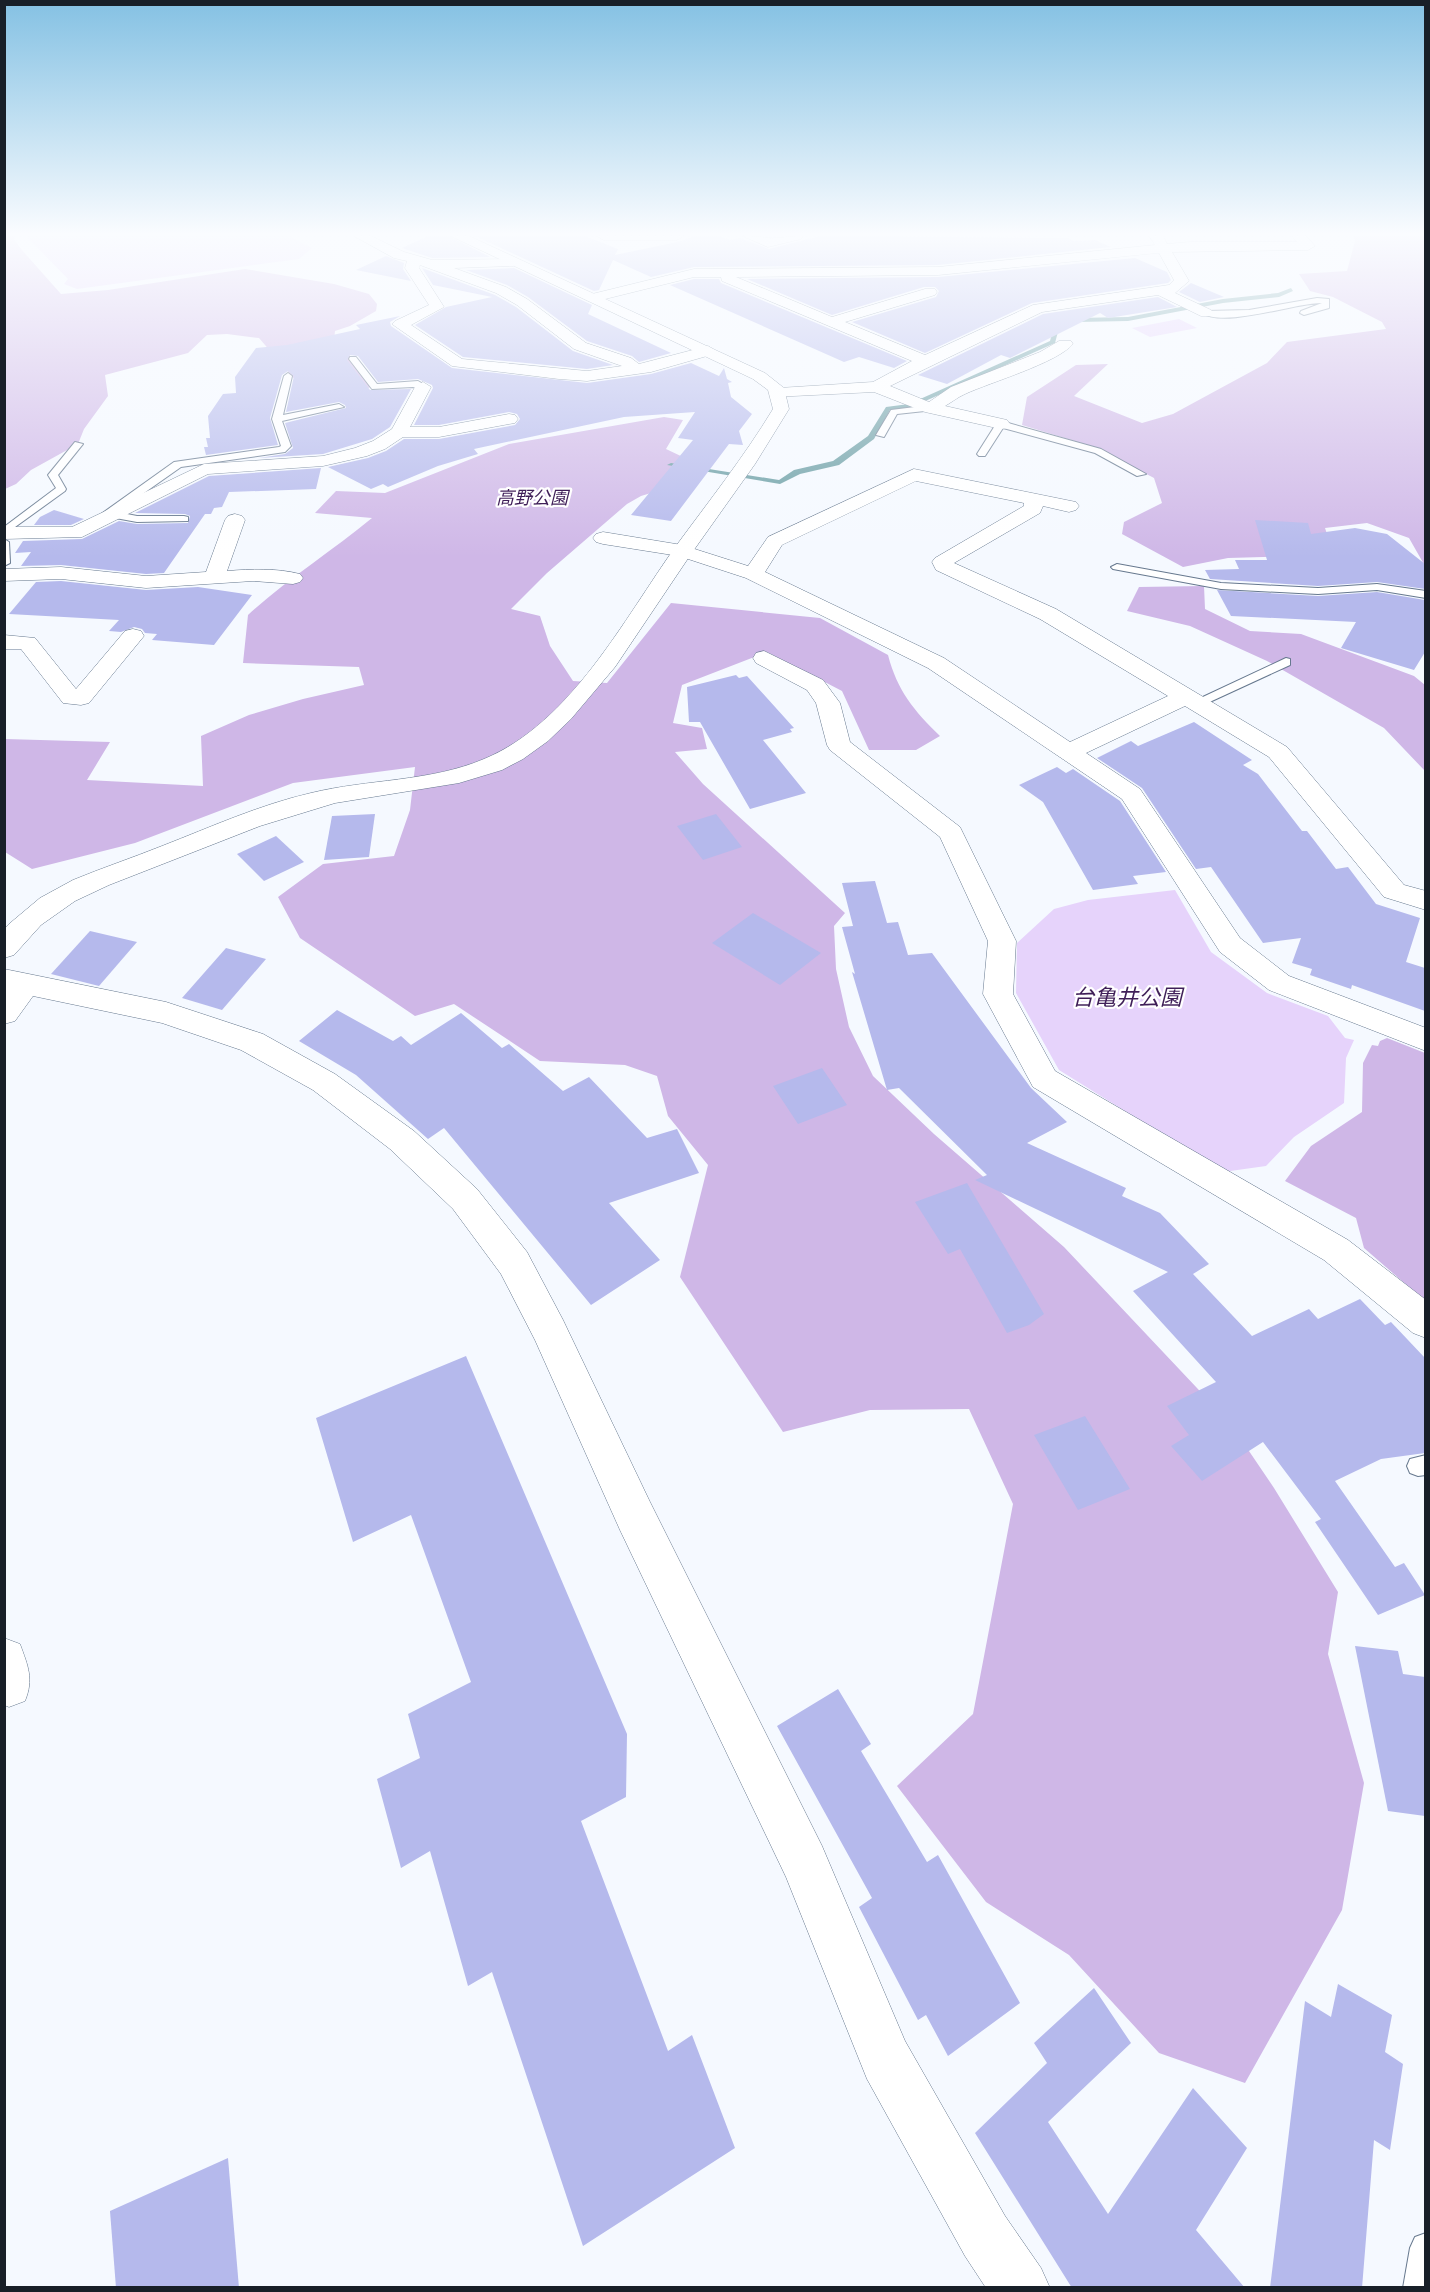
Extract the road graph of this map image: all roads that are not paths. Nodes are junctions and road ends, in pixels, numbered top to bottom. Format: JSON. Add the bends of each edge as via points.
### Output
{"nodes":[{"id":1,"x":428,"y":343,"type":"edge"},
{"id":2,"x":576,"y":343,"type":"edge"},
{"id":3,"x":691,"y":343,"type":"edge"},
{"id":4,"x":881,"y":343,"type":"edge"},
{"id":5,"x":963,"y":343,"type":"edge"},
{"id":6,"x":1065,"y":344,"type":"dead end"},
{"id":7,"x":708,"y":351,"type":"junction"},
{"id":8,"x":353,"y":359,"type":"dead end"},
{"id":9,"x":925,"y":361,"type":"junction"},
{"id":10,"x":635,"y":369,"type":"junction"},
{"id":11,"x":288,"y":376,"type":"dead end"},
{"id":12,"x":423,"y":387,"type":"joint"},
{"id":13,"x":876,"y":387,"type":"junction"},
{"id":14,"x":779,"y":393,"type":"junction"},
{"id":15,"x":339,"y":407,"type":"dead end"},
{"id":16,"x":931,"y":408,"type":"junction"},
{"id":17,"x":509,"y":418,"type":"dead end"},
{"id":18,"x":278,"y":419,"type":"junction"},
{"id":19,"x":1001,"y":424,"type":"junction"},
{"id":20,"x":399,"y":432,"type":"junction"},
{"id":21,"x":881,"y":435,"type":"dead end"},
{"id":22,"x":78,"y":444,"type":"dead end"},
{"id":23,"x":982,"y":454,"type":"dead end"},
{"id":24,"x":1141,"y":474,"type":"dead end"},
{"id":25,"x":1034,"y":499,"type":"junction"},
{"id":26,"x":1069,"y":506,"type":"dead end"},
{"id":27,"x":106,"y":519,"type":"junction"},
{"id":28,"x":184,"y":519,"type":"dead end"},
{"id":29,"x":235,"y":520,"type":"dead end"},
{"id":30,"x":4,"y":533,"type":"edge"},
{"id":31,"x":603,"y":538,"type":"dead end"},
{"id":32,"x":4,"y":542,"type":"edge"},
{"id":33,"x":682,"y":551,"type":"junction"},
{"id":34,"x":4,"y":563,"type":"edge"},
{"id":35,"x":1118,"y":567,"type":"dead end"},
{"id":36,"x":753,"y":574,"type":"junction"},
{"id":37,"x":4,"y":575,"type":"edge"},
{"id":38,"x":214,"y":578,"type":"junction"},
{"id":39,"x":293,"y":578,"type":"dead end"},
{"id":40,"x":1425,"y":595,"type":"edge"},
{"id":41,"x":134,"y":636,"type":"dead end"},
{"id":42,"x":4,"y":642,"type":"edge"},
{"id":43,"x":764,"y":658,"type":"dead end"},
{"id":44,"x":1286,"y":662,"type":"dead end"},
{"id":45,"x":1190,"y":700,"type":"junction"},
{"id":46,"x":1068,"y":752,"type":"junction"},
{"id":47,"x":1425,"y":901,"type":"edge"},
{"id":48,"x":4,"y":948,"type":"edge"},
{"id":49,"x":12,"y":992,"type":"edge"},
{"id":50,"x":1425,"y":1040,"type":"edge"},
{"id":51,"x":1425,"y":1322,"type":"edge"},
{"id":52,"x":1425,"y":2248,"type":"edge"},
{"id":53,"x":1021,"y":2288,"type":"edge"},
{"id":54,"x":1419,"y":2288,"type":"edge"}],
"edges":[{"from":1,"to":10,"type":"street","via":[[458,363],[587,376]]},
{"from":2,"to":10,"type":"street","via":[[625,361]]},
{"from":3,"to":7,"type":"street"},
{"from":4,"to":9,"type":"street"},
{"from":5,"to":9,"type":"street"},
{"from":6,"to":16,"type":"street","via":[[957,392]]},
{"from":7,"to":10,"type":"street"},
{"from":7,"to":14,"type":"street","via":[[759,376]]},
{"from":8,"to":12,"type":"lane","via":[[375,387]]},
{"from":9,"to":13,"type":"street"},
{"from":11,"to":18,"type":"lane"},
{"from":12,"to":20,"type":"street"},
{"from":13,"to":14,"type":"street"},
{"from":13,"to":16,"type":"street"},
{"from":14,"to":33,"type":"street","via":[[781,409],[766,435]]},
{"from":15,"to":18,"type":"lane"},
{"from":16,"to":19,"type":"street"},
{"from":16,"to":21,"type":"lane","via":[[894,412]]},
{"from":17,"to":20,"type":"street","via":[[439,432]]},
{"from":18,"to":27,"type":"lane","via":[[286,446],[282,450],[178,465],[104,514]]},
{"from":19,"to":23,"type":"lane"},
{"from":19,"to":24,"type":"lane","via":[[1098,451]]},
{"from":20,"to":27,"type":"street","via":[[361,452],[323,461],[204,470]]},
{"from":22,"to":30,"type":"lane","via":[[54,476],[61,489]]},
{"from":25,"to":26,"type":"street"},
{"from":25,"to":36,"type":"street","via":[[914,475],[775,541]]},
{"from":25,"to":45,"type":"street","via":[[1033,509],[942,561],[943,566],[1048,614]]},
{"from":27,"to":28,"type":"lane"},
{"from":27,"to":30,"type":"street","via":[[75,533]]},
{"from":29,"to":38,"type":"street"},
{"from":31,"to":33,"type":"street"},
{"from":32,"to":34,"type":"lane"},
{"from":33,"to":36,"type":"street"},
{"from":33,"to":48,"type":"street","via":[[608,662],[544,732],[514,754],[483,770],[334,795],[241,823],[64,897],[35,915]]},
{"from":35,"to":40,"type":"lane","via":[[1221,586],[1318,591],[1377,587]]},
{"from":36,"to":46,"type":"street","via":[[936,663]]},
{"from":37,"to":38,"type":"street","via":[[61,573],[146,582]]},
{"from":38,"to":39,"type":"street"},
{"from":41,"to":42,"type":"street","via":[[81,699],[71,698],[27,643]]},
{"from":43,"to":51,"type":"street","via":[[815,685],[828,703],[839,745],[951,834],[1002,941],[998,994],[1044,1078],[1336,1250]]},
{"from":44,"to":45,"type":"lane"},
{"from":45,"to":46,"type":"street"},
{"from":45,"to":47,"type":"street","via":[[1278,752],[1394,891]]},
{"from":46,"to":50,"type":"street","via":[[1131,794],[1230,945],[1280,983]]},
{"from":49,"to":53,"type":"street","via":[[166,1013],[252,1042],[324,1082],[402,1140],[465,1199],[514,1263],[550,1332],[635,1516],[805,1863],[886,2060],[985,2236]]},
{"from":52,"to":54,"type":"lane"}]}
